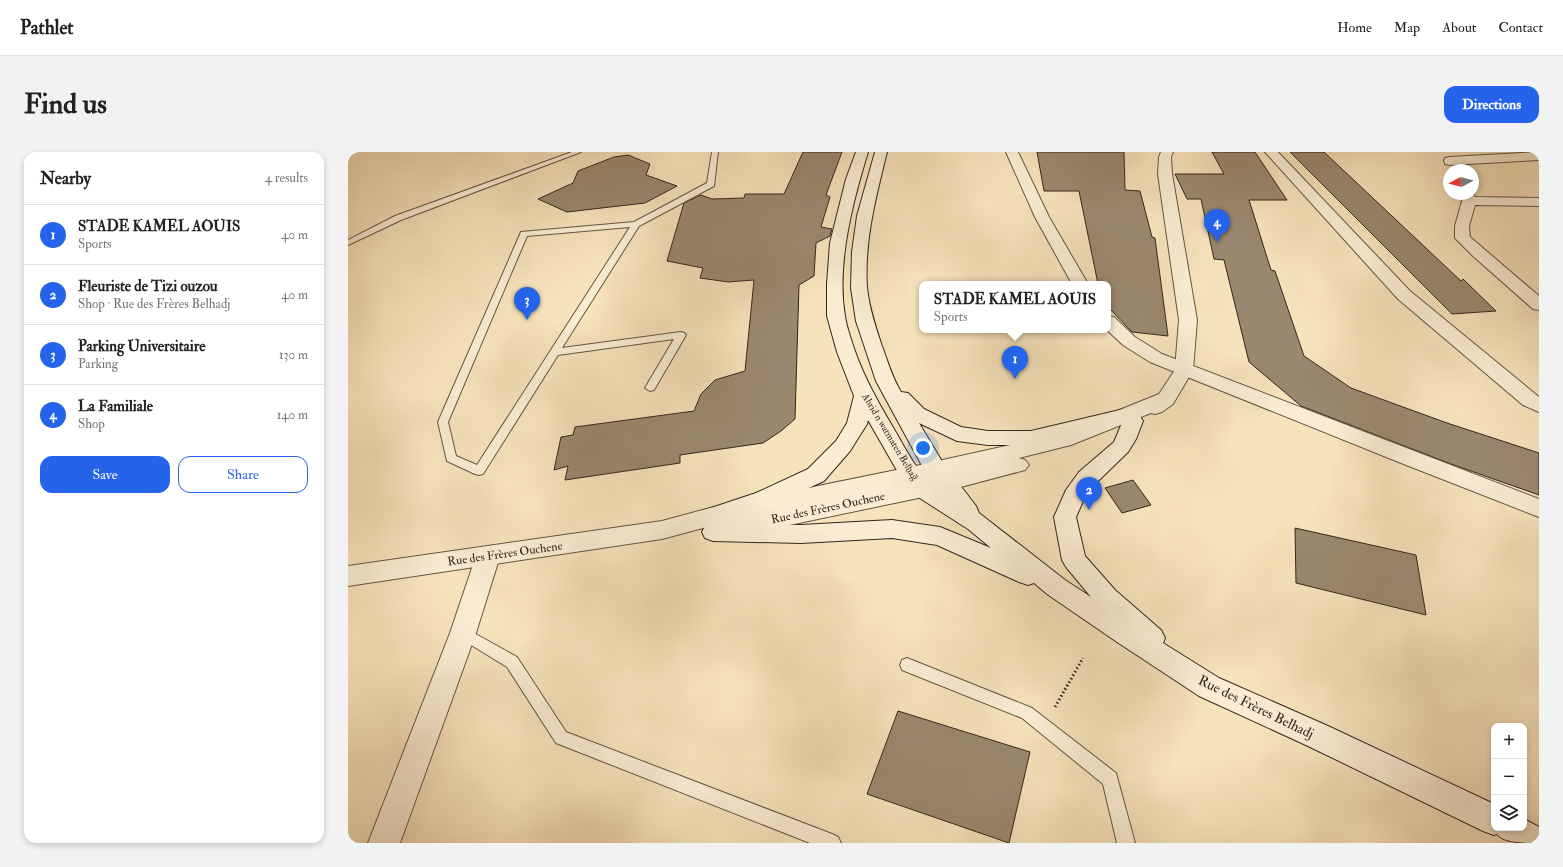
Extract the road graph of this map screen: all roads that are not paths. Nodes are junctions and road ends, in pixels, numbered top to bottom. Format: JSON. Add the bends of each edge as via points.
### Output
{"nodes":[{"id":1,"x":578,"y":152,"type":"edge"},
{"id":2,"x":715,"y":152,"type":"edge"},
{"id":3,"x":862,"y":152,"type":"edge"},
{"id":4,"x":881,"y":152,"type":"edge"},
{"id":5,"x":1012,"y":152,"type":"edge"},
{"id":6,"x":1271,"y":152,"type":"edge"},
{"id":7,"x":1164,"y":154,"type":"edge"},
{"id":8,"x":1539,"y":156,"type":"edge"},
{"id":9,"x":1450,"y":161,"type":"edge"},
{"id":10,"x":1479,"y":199,"type":"edge"},
{"id":11,"x":1468,"y":200,"type":"edge"},
{"id":12,"x":1539,"y":202,"type":"edge"},
{"id":13,"x":636,"y":224,"type":"junction"},
{"id":14,"x":348,"y":243,"type":"edge"},
{"id":15,"x":1078,"y":281,"type":"edge"},
{"id":16,"x":1539,"y":305,"type":"edge"},
{"id":17,"x":1111,"y":324,"type":"edge"},
{"id":18,"x":554,"y":352,"type":"junction"},
{"id":19,"x":1184,"y":370,"type":"junction"},
{"id":20,"x":886,"y":381,"type":"junction"},
{"id":21,"x":650,"y":388,"type":"dead end"},
{"id":22,"x":864,"y":396,"type":"junction"},
{"id":23,"x":1539,"y":405,"type":"edge"},
{"id":24,"x":1128,"y":419,"type":"junction"},
{"id":25,"x":941,"y":476,"type":"junction"},
{"id":26,"x":917,"y":482,"type":"junction"},
{"id":27,"x":1539,"y":508,"type":"edge"},
{"id":28,"x":976,"y":523,"type":"junction"},
{"id":29,"x":711,"y":524,"type":"junction"},
{"id":30,"x":488,"y":556,"type":"junction"},
{"id":31,"x":348,"y":576,"type":"edge"},
{"id":32,"x":1056,"y":587,"type":"junction"},
{"id":33,"x":463,"y":633,"type":"junction"},
{"id":34,"x":907,"y":665,"type":"dead end"},
{"id":35,"x":1209,"y":687,"type":"junction"},
{"id":36,"x":1491,"y":819,"type":"edge"},
{"id":37,"x":1516,"y":831,"type":"edge"},
{"id":38,"x":822,"y":841,"type":"edge"},
{"id":39,"x":384,"y":843,"type":"edge"},
{"id":40,"x":1126,"y":843,"type":"edge"},
{"id":41,"x":1538,"y":843,"type":"edge"}],
"edges":[{"from":1,"to":14,"type":"lane","via":[[398,218]]},
{"from":2,"to":13,"type":"lane","via":[[712,184]]},
{"from":3,"to":22,"type":"street","name":"Abrid n watmaten Belḥaǧ","via":[[838,244],[835,284],[836,316],[846,352]]},
{"from":4,"to":20,"type":"street","via":[[864,216],[860,288],[865,321]]},
{"from":5,"to":15,"type":"street","via":[[1042,217]]},
{"from":6,"to":23,"type":"street","via":[[1404,295]]},
{"from":7,"to":19,"type":"street","via":[[1188,320]]},
{"from":8,"to":9,"type":"street"},
{"from":10,"to":12,"type":"street"},
{"from":11,"to":16,"type":"street","via":[[1462,226],[1463,238]]},
{"from":13,"to":18,"type":"lane"},
{"from":13,"to":18,"type":"lane","via":[[524,234],[443,422],[451,458],[479,471]]},
{"from":17,"to":19,"type":"street","via":[[1130,341],[1156,358]]},
{"from":18,"to":21,"type":"lane","via":[[681,335]]},
{"from":19,"to":24,"type":"street","via":[[1166,399]]},
{"from":19,"to":27,"type":"street"},
{"from":20,"to":24,"type":"street","via":[[917,414],[957,434],[988,438],[1031,438]]},
{"from":20,"to":25,"type":"street"},
{"from":22,"to":26,"type":"street","name":"Abrid n watmaten Belḥaǧ"},
{"from":22,"to":29,"type":"street","via":[[857,424],[843,446],[816,475]]},
{"from":24,"to":25,"type":"street","name":"Rue des Frères Ouchene","via":[[1074,452]]},
{"from":24,"to":35,"type":"street","via":[[1126,439],[1121,447],[1087,478],[1074,496],[1065,517],[1074,560],[1106,597]]},
{"from":25,"to":26,"type":"street","name":"Rue des Frères Ouchene"},
{"from":25,"to":28,"type":"street"},
{"from":26,"to":28,"type":"street"},
{"from":26,"to":29,"type":"street","name":"Rue des Frères Ouchene"},
{"from":28,"to":32,"type":"street","name":"Rue des Frères Belhadj"},
{"from":29,"to":30,"type":"street","name":"Rue des Frères Ouchene"},
{"from":29,"to":32,"type":"street","via":[[801,534],[892,529],[940,536]]},
{"from":30,"to":31,"type":"street","name":"Rue des Frères Ouchene"},
{"from":30,"to":33,"type":"street"},
{"from":32,"to":35,"type":"street","name":"Rue des Frères Belhadj"},
{"from":33,"to":38,"type":"lane","via":[[512,662],[561,738]]},
{"from":33,"to":39,"type":"street"},
{"from":34,"to":40,"type":"lane","via":[[1026,713],[1110,779]]},
{"from":35,"to":36,"type":"street","name":"Rue des Frères Belhadj"},
{"from":37,"to":41,"type":"street"}]}
